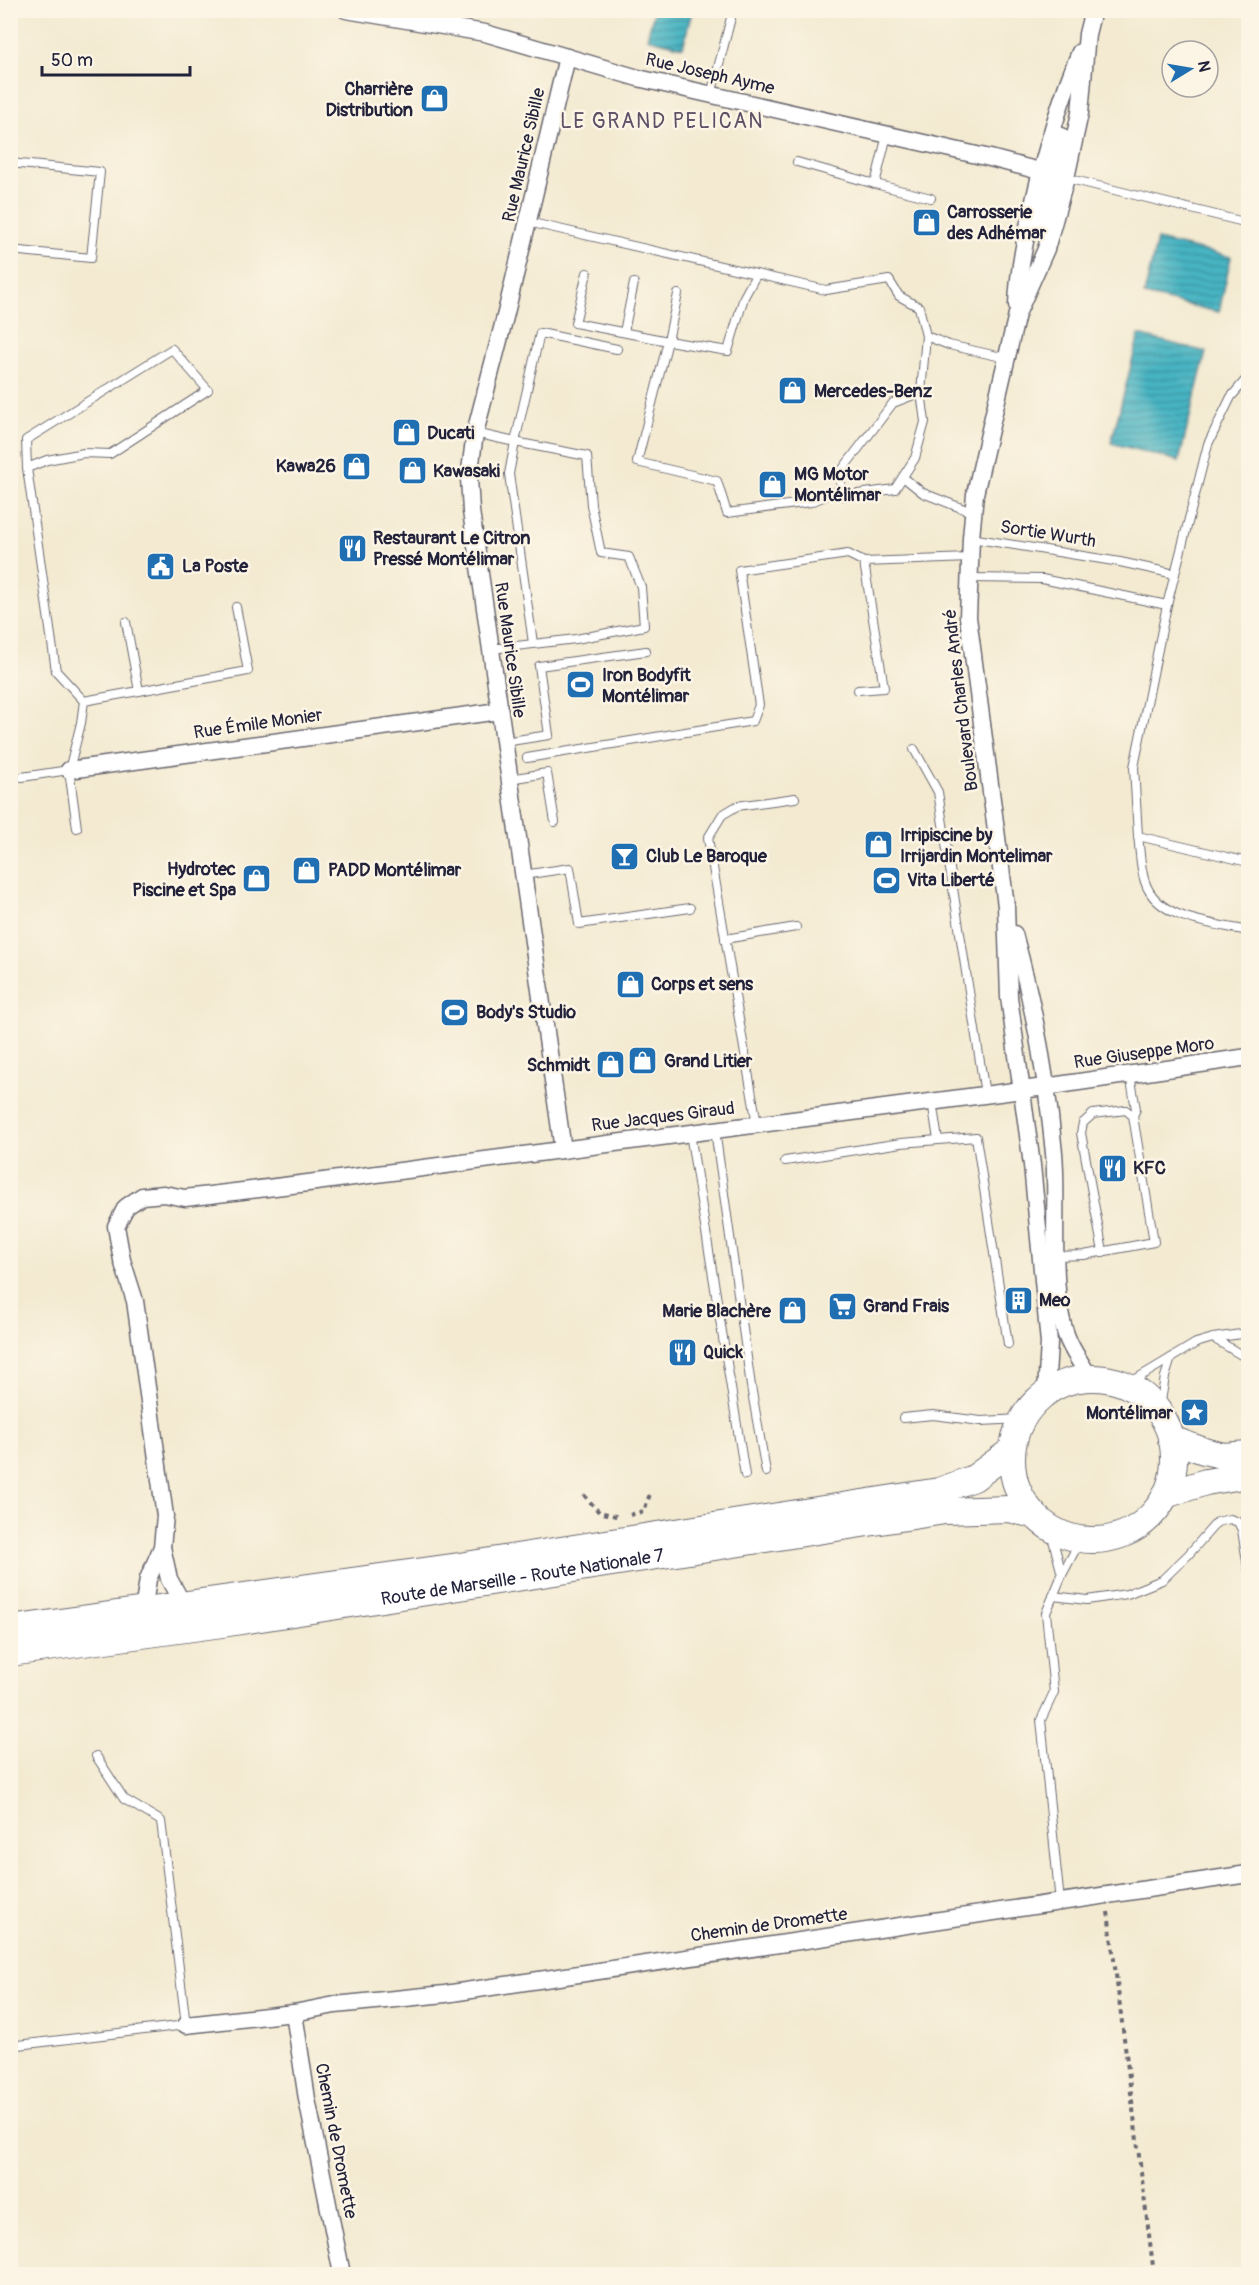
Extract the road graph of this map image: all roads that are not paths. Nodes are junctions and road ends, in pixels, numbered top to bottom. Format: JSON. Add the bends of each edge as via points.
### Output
{"nodes":[{"id":1,"x":346,"y":10,"type":"edge"},
{"id":2,"x":733,"y":10,"type":"edge"},
{"id":3,"x":1093,"y":10,"type":"edge"},
{"id":4,"x":1087,"y":34,"type":"junction"},
{"id":5,"x":567,"y":57,"type":"junction"},
{"id":6,"x":711,"y":95,"type":"junction"},
{"id":7,"x":887,"y":135,"type":"junction"},
{"id":8,"x":797,"y":162,"type":"dead end"},
{"id":9,"x":10,"y":163,"type":"edge"},
{"id":10,"x":1053,"y":175,"type":"junction"},
{"id":11,"x":875,"y":184,"type":"junction"},
{"id":12,"x":931,"y":198,"type":"dead end"},
{"id":13,"x":528,"y":222,"type":"junction"},
{"id":14,"x":1248,"y":223,"type":"edge"},
{"id":15,"x":10,"y":250,"type":"edge"},
{"id":16,"x":587,"y":273,"type":"dead end"},
{"id":17,"x":756,"y":275,"type":"junction"},
{"id":18,"x":634,"y":283,"type":"dead end"},
{"id":19,"x":678,"y":294,"type":"dead end"},
{"id":20,"x":1017,"y":314,"type":"junction"},
{"id":21,"x":624,"y":332,"type":"junction"},
{"id":22,"x":926,"y":336,"type":"junction"},
{"id":23,"x":668,"y":341,"type":"junction"},
{"id":24,"x":617,"y":349,"type":"dead end"},
{"id":25,"x":1006,"y":358,"type":"junction"},
{"id":26,"x":1248,"y":376,"type":"edge"},
{"id":27,"x":921,"y":392,"type":"junction"},
{"id":28,"x":475,"y":433,"type":"junction"},
{"id":29,"x":515,"y":442,"type":"junction"},
{"id":30,"x":27,"y":468,"type":"junction"},
{"id":31,"x":903,"y":477,"type":"junction"},
{"id":32,"x":842,"y":489,"type":"junction"},
{"id":33,"x":974,"y":513,"type":"junction"},
{"id":34,"x":970,"y":538,"type":"junction"},
{"id":35,"x":970,"y":558,"type":"junction"},
{"id":36,"x":864,"y":562,"type":"junction"},
{"id":37,"x":1175,"y":574,"type":"junction"},
{"id":38,"x":968,"y":578,"type":"junction"},
{"id":39,"x":1167,"y":604,"type":"junction"},
{"id":40,"x":236,"y":607,"type":"dead end"},
{"id":41,"x":126,"y":622,"type":"dead end"},
{"id":42,"x":533,"y":644,"type":"junction"},
{"id":43,"x":491,"y":649,"type":"junction"},
{"id":44,"x":646,"y":651,"type":"dead end"},
{"id":45,"x":858,"y":690,"type":"dead end"},
{"id":46,"x":139,"y":691,"type":"junction"},
{"id":47,"x":84,"y":700,"type":"junction"},
{"id":48,"x":499,"y":711,"type":"junction"},
{"id":49,"x":504,"y":742,"type":"junction"},
{"id":50,"x":914,"y":749,"type":"dead end"},
{"id":51,"x":527,"y":758,"type":"dead end"},
{"id":52,"x":69,"y":770,"type":"junction"},
{"id":53,"x":22,"y":777,"type":"dead end"},
{"id":54,"x":509,"y":779,"type":"junction"},
{"id":55,"x":795,"y":798,"type":"dead end"},
{"id":56,"x":555,"y":822,"type":"dead end"},
{"id":57,"x":77,"y":828,"type":"dead end"},
{"id":58,"x":1138,"y":836,"type":"junction"},
{"id":59,"x":1248,"y":862,"type":"edge"},
{"id":60,"x":523,"y":875,"type":"junction"},
{"id":61,"x":1006,"y":906,"type":"junction"},
{"id":62,"x":690,"y":908,"type":"dead end"},
{"id":63,"x":796,"y":927,"type":"dead end"},
{"id":64,"x":1248,"y":931,"type":"edge"},
{"id":65,"x":725,"y":939,"type":"junction"},
{"id":66,"x":1248,"y":1057,"type":"edge"},
{"id":67,"x":1130,"y":1075,"type":"junction"},
{"id":68,"x":1034,"y":1088,"type":"junction"},
{"id":69,"x":985,"y":1094,"type":"junction"},
{"id":70,"x":933,"y":1101,"type":"junction"},
{"id":71,"x":1133,"y":1116,"type":"junction"},
{"id":72,"x":757,"y":1124,"type":"junction"},
{"id":73,"x":715,"y":1130,"type":"junction"},
{"id":74,"x":690,"y":1133,"type":"junction"},
{"id":75,"x":938,"y":1140,"type":"junction"},
{"id":76,"x":563,"y":1150,"type":"junction"},
{"id":77,"x":785,"y":1161,"type":"dead end"},
{"id":78,"x":1103,"y":1252,"type":"junction"},
{"id":79,"x":1057,"y":1256,"type":"junction"},
{"id":80,"x":1248,"y":1334,"type":"edge"},
{"id":81,"x":1213,"y":1338,"type":"junction"},
{"id":82,"x":1008,"y":1344,"type":"dead end"},
{"id":83,"x":1171,"y":1358,"type":"junction"},
{"id":84,"x":1248,"y":1359,"type":"edge"},
{"id":85,"x":1090,"y":1378,"type":"junction"},
{"id":86,"x":1126,"y":1385,"type":"junction"},
{"id":87,"x":1046,"y":1392,"type":"junction"},
{"id":88,"x":1159,"y":1413,"type":"junction"},
{"id":89,"x":903,"y":1418,"type":"dead end"},
{"id":90,"x":1022,"y":1419,"type":"junction"},
{"id":91,"x":1171,"y":1439,"type":"junction"},
{"id":92,"x":1012,"y":1450,"type":"junction"},
{"id":93,"x":1248,"y":1454,"type":"edge"},
{"id":94,"x":766,"y":1472,"type":"dead end"},
{"id":95,"x":746,"y":1475,"type":"dead end"},
{"id":96,"x":1248,"y":1475,"type":"edge"},
{"id":97,"x":1165,"y":1495,"type":"junction"},
{"id":98,"x":1042,"y":1522,"type":"junction"},
{"id":99,"x":1081,"y":1539,"type":"junction"},
{"id":100,"x":162,"y":1547,"type":"junction"},
{"id":101,"x":1248,"y":1568,"type":"edge"},
{"id":102,"x":1062,"y":1575,"type":"junction"},
{"id":103,"x":1053,"y":1596,"type":"junction"},
{"id":104,"x":184,"y":1606,"type":"junction"},
{"id":105,"x":144,"y":1611,"type":"junction"},
{"id":106,"x":10,"y":1629,"type":"edge"},
{"id":107,"x":10,"y":1653,"type":"edge"},
{"id":108,"x":96,"y":1756,"type":"dead end"},
{"id":109,"x":1248,"y":1874,"type":"edge"},
{"id":110,"x":1060,"y":1903,"type":"junction"},
{"id":111,"x":294,"y":2013,"type":"junction"},
{"id":112,"x":186,"y":2025,"type":"junction"},
{"id":113,"x":10,"y":2046,"type":"edge"},
{"id":114,"x":342,"y":2274,"type":"edge"}],
"edges":[{"from":1,"to":5,"type":"street","name":"Rue Joseph Ayme","via":[[485,33]]},
{"from":2,"to":6,"type":"lane"},
{"from":3,"to":4,"type":"street","name":"Boulevard Charles André"},
{"from":4,"to":10,"type":"street","name":"Boulevard Charles André","via":[[1061,97]]},
{"from":4,"to":10,"type":"street","name":"Boulevard Charles André","via":[[1080,113]]},
{"from":5,"to":6,"type":"street","name":"Rue Joseph Ayme"},
{"from":5,"to":13,"type":"street","name":"Rue Maurice Sibille"},
{"from":6,"to":7,"type":"street","name":"Rue Joseph Ayme"},
{"from":7,"to":10,"type":"street","name":"Rue Joseph Ayme"},
{"from":7,"to":11,"type":"lane"},
{"from":8,"to":11,"type":"lane"},
{"from":9,"to":15,"type":"lane","via":[[100,172],[91,258]]},
{"from":10,"to":14,"type":"lane"},
{"from":10,"to":20,"type":"street","name":"Boulevard Charles André","via":[[1025,242]]},
{"from":10,"to":20,"type":"street","name":"Boulevard Charles André","via":[[1040,233],[1046,249]]},
{"from":11,"to":12,"type":"lane"},
{"from":13,"to":17,"type":"lane"},
{"from":13,"to":28,"type":"street","name":"Rue Maurice Sibille"},
{"from":16,"to":21,"type":"lane","via":[[576,323]]},
{"from":17,"to":22,"type":"lane","via":[[826,290],[889,280],[899,296],[920,307]]},
{"from":17,"to":23,"type":"lane","via":[[744,297],[728,351]]},
{"from":18,"to":21,"type":"lane"},
{"from":19,"to":23,"type":"lane"},
{"from":20,"to":25,"type":"street","name":"Boulevard Charles André"},
{"from":21,"to":23,"type":"lane"},
{"from":22,"to":25,"type":"lane"},
{"from":22,"to":27,"type":"lane"},
{"from":23,"to":32,"type":"lane","via":[[637,462],[717,481],[727,513],[811,502]]},
{"from":24,"to":29,"type":"lane","via":[[540,333]]},
{"from":25,"to":33,"type":"street","name":"Boulevard Charles André"},
{"from":26,"to":37,"type":"lane","via":[[1231,398],[1208,444]]},
{"from":27,"to":31,"type":"lane","via":[[925,422],[915,458]]},
{"from":27,"to":32,"type":"lane","via":[[893,404],[839,474]]},
{"from":28,"to":29,"type":"lane"},
{"from":28,"to":43,"type":"street","name":"Rue Maurice Sibille","via":[[469,478],[471,511]]},
{"from":29,"to":42,"type":"lane","via":[[509,474]]},
{"from":29,"to":42,"type":"lane","via":[[587,456],[591,505],[602,553],[629,557],[641,587],[644,626]]},
{"from":30,"to":30,"type":"lane","via":[[84,453],[110,454],[208,390],[172,349],[26,440]]},
{"from":30,"to":47,"type":"lane","via":[[56,671]]},
{"from":31,"to":32,"type":"lane","via":[[895,489],[843,496]]},
{"from":31,"to":33,"type":"lane","via":[[923,493]]},
{"from":33,"to":34,"type":"street","name":"Boulevard Charles André"},
{"from":34,"to":35,"type":"street","name":"Boulevard Charles André"},
{"from":34,"to":37,"type":"lane","name":"Sortie Wurth"},
{"from":35,"to":36,"type":"lane"},
{"from":35,"to":38,"type":"street","name":"Boulevard Charles André"},
{"from":36,"to":45,"type":"lane","via":[[884,688]]},
{"from":36,"to":51,"type":"lane","via":[[848,554],[740,570],[759,705],[753,721]]},
{"from":37,"to":39,"type":"lane"},
{"from":38,"to":39,"type":"lane","via":[[1042,579]]},
{"from":38,"to":61,"type":"street","name":"Boulevard Charles André","via":[[968,617]]},
{"from":39,"to":58,"type":"lane","via":[[1134,767]]},
{"from":40,"to":46,"type":"lane","via":[[248,671]]},
{"from":41,"to":46,"type":"lane"},
{"from":42,"to":43,"type":"lane"},
{"from":43,"to":48,"type":"street","name":"Rue Maurice Sibille"},
{"from":44,"to":49,"type":"lane","via":[[539,666],[549,735]]},
{"from":46,"to":47,"type":"lane"},
{"from":47,"to":52,"type":"lane"},
{"from":48,"to":49,"type":"street","name":"Rue Maurice Sibille"},
{"from":48,"to":52,"type":"street","name":"Rue Émile Monier"},
{"from":49,"to":54,"type":"street","name":"Rue Maurice Sibille"},
{"from":50,"to":69,"type":"lane","via":[[938,792]]},
{"from":52,"to":53,"type":"lane","name":"Rue Émile Monier"},
{"from":52,"to":57,"type":"lane"},
{"from":54,"to":56,"type":"lane","via":[[548,773]]},
{"from":54,"to":60,"type":"street","name":"Rue Maurice Sibille"},
{"from":55,"to":65,"type":"lane","via":[[737,806],[722,815],[708,838]]},
{"from":58,"to":59,"type":"lane"},
{"from":58,"to":64,"type":"lane","via":[[1145,882],[1158,904],[1179,915]]},
{"from":60,"to":62,"type":"lane","via":[[570,867],[579,924]]},
{"from":60,"to":76,"type":"street","name":"Rue Maurice Sibille"},
{"from":61,"to":68,"type":"street","name":"Boulevard Charles André","via":[[1029,990]]},
{"from":61,"to":68,"type":"street","name":"Boulevard Charles André","via":[[1009,998]]},
{"from":63,"to":65,"type":"lane"},
{"from":65,"to":72,"type":"lane"},
{"from":66,"to":67,"type":"street","name":"Rue Giuseppe Moro"},
{"from":67,"to":68,"type":"street","name":"Rue Giuseppe Moro"},
{"from":67,"to":71,"type":"lane","via":[[1136,1109]]},
{"from":68,"to":69,"type":"street","name":"Rue Jacques Giraud"},
{"from":68,"to":79,"type":"street","name":"Boulevard Charles André","via":[[1054,1152]]},
{"from":68,"to":87,"type":"street","name":"Boulevard Charles André","via":[[1049,1343]]},
{"from":69,"to":70,"type":"street","name":"Rue Jacques Giraud"},
{"from":70,"to":72,"type":"street","name":"Rue Jacques Giraud"},
{"from":70,"to":75,"type":"lane"},
{"from":71,"to":78,"type":"lane","via":[[1154,1242]]},
{"from":71,"to":78,"type":"lane","via":[[1126,1110],[1093,1114],[1083,1123],[1081,1133]]},
{"from":72,"to":73,"type":"street","name":"Rue Jacques Giraud"},
{"from":73,"to":74,"type":"street","name":"Rue Jacques Giraud"},
{"from":73,"to":94,"type":"lane"},
{"from":74,"to":76,"type":"street","name":"Rue Jacques Giraud"},
{"from":74,"to":95,"type":"lane"},
{"from":75,"to":77,"type":"lane"},
{"from":75,"to":82,"type":"lane","via":[[976,1137]]},
{"from":76,"to":100,"type":"street","name":"Rue Jacques Giraud","via":[[185,1198],[164,1194],[142,1196],[126,1207],[116,1226],[136,1309],[165,1516]]},
{"from":78,"to":79,"type":"lane"},
{"from":79,"to":85,"type":"street","name":"Boulevard Charles André","via":[[1062,1319],[1069,1342]]},
{"from":80,"to":81,"type":"lane"},
{"from":81,"to":83,"type":"lane"},
{"from":81,"to":84,"type":"lane"},
{"from":83,"to":86,"type":"lane"},
{"from":83,"to":88,"type":"lane"},
{"from":85,"to":86,"type":"main road"},
{"from":85,"to":87,"type":"main road","via":[[1060,1384]]},
{"from":86,"to":88,"type":"main road","via":[[1150,1401]]},
{"from":87,"to":90,"type":"main road"},
{"from":88,"to":91,"type":"main road"},
{"from":89,"to":90,"type":"lane","via":[[933,1415],[981,1421]]},
{"from":90,"to":92,"type":"main road"},
{"from":91,"to":93,"type":"main road","via":[[1224,1456]]},
{"from":91,"to":97,"type":"main road","via":[[1172,1477]]},
{"from":92,"to":98,"type":"main road","via":[[1020,1496]]},
{"from":92,"to":104,"type":"main road","name":"Route de Marseille - Route Nationale 7","via":[[974,1478],[939,1491]]},
{"from":96,"to":97,"type":"main road","via":[[1206,1482]]},
{"from":97,"to":99,"type":"main road","via":[[1156,1510],[1130,1531],[1098,1540]]},
{"from":98,"to":99,"type":"main road"},
{"from":98,"to":102,"type":"lane"},
{"from":98,"to":107,"type":"main road","name":"Route de Marseille - Route Nationale 7","via":[[1009,1509],[945,1511]]},
{"from":99,"to":102,"type":"lane"},
{"from":100,"to":104,"type":"street","via":[[169,1579]]},
{"from":100,"to":105,"type":"street","via":[[148,1579]]},
{"from":101,"to":103,"type":"lane","via":[[1242,1530],[1238,1522],[1230,1519],[1217,1522],[1162,1580],[1127,1594],[1087,1600]]},
{"from":102,"to":103,"type":"lane"},
{"from":103,"to":110,"type":"lane","via":[[1046,1613],[1054,1692],[1041,1720]]},
{"from":104,"to":105,"type":"main road","name":"Route de Marseille - Route Nationale 7"},
{"from":105,"to":106,"type":"main road","name":"Route de Marseille - Route Nationale 7"},
{"from":108,"to":112,"type":"lane","via":[[124,1799],[161,1821]]},
{"from":109,"to":110,"type":"street","name":"Chemin de Dromette"},
{"from":110,"to":111,"type":"street","name":"Chemin de Dromette"},
{"from":111,"to":112,"type":"street","name":"Chemin de Dromette"},
{"from":111,"to":114,"type":"street","name":"Chemin de Dromette"},
{"from":112,"to":113,"type":"lane"}]}
